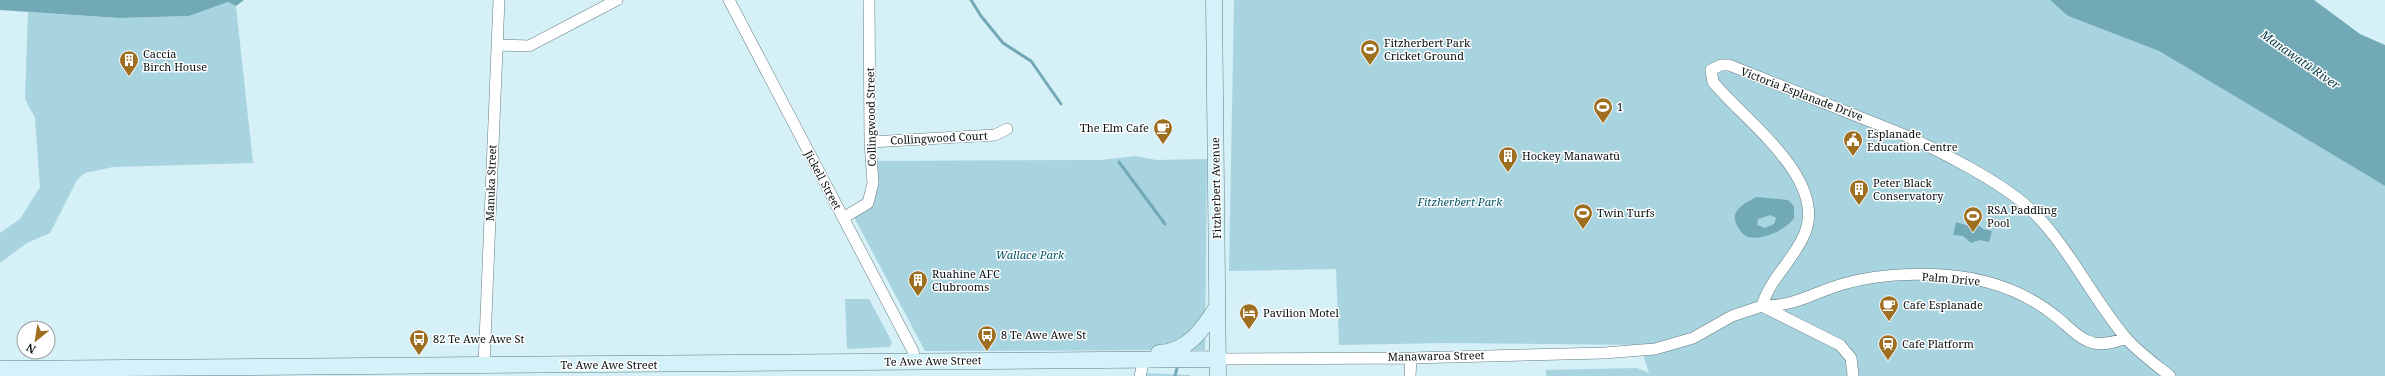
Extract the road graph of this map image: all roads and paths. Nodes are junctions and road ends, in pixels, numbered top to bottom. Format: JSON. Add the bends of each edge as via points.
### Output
{"nodes":[{"id":1,"x":499,"y":0,"type":"edge"},
{"id":2,"x":618,"y":0,"type":"edge"},
{"id":3,"x":729,"y":0,"type":"edge"},
{"id":4,"x":869,"y":0,"type":"edge"},
{"id":5,"x":1214,"y":0,"type":"edge"},
{"id":6,"x":497,"y":45,"type":"junction"},
{"id":7,"x":1007,"y":129,"type":"dead end"},
{"id":8,"x":870,"y":142,"type":"junction"},
{"id":9,"x":844,"y":218,"type":"junction"},
{"id":10,"x":1762,"y":306,"type":"junction"},
{"id":11,"x":1217,"y":307,"type":"junction"},
{"id":12,"x":2126,"y":338,"type":"junction"},
{"id":13,"x":1654,"y":349,"type":"joint"},
{"id":14,"x":1411,"y":358,"type":"junction"},
{"id":15,"x":1218,"y":359,"type":"junction"},
{"id":16,"x":914,"y":360,"type":"junction"},
{"id":17,"x":1096,"y":360,"type":"junction"},
{"id":18,"x":1144,"y":360,"type":"junction"},
{"id":19,"x":484,"y":366,"type":"junction"},
{"id":20,"x":0,"y":369,"type":"edge"},
{"id":21,"x":167,"y":372,"type":"edge"},
{"id":22,"x":248,"y":372,"type":"edge"},
{"id":23,"x":1853,"y":375,"type":"dead end"},
{"id":24,"x":1140,"y":376,"type":"edge"},
{"id":25,"x":1218,"y":376,"type":"edge"},
{"id":26,"x":1410,"y":376,"type":"edge"},
{"id":27,"x":2170,"y":376,"type":"edge"}],
"edges":[{"from":1,"to":6,"type":"street","name":"Manuka Street"},
{"from":2,"to":6,"type":"street","via":[[529,46]]},
{"from":3,"to":9,"type":"street","name":"Jickell Street"},
{"from":4,"to":8,"type":"street","name":"Collingwood Street"},
{"from":5,"to":11,"type":"main road","name":"Fitzherbert Avenue"},
{"from":6,"to":19,"type":"street","name":"Manuka Street"},
{"from":7,"to":8,"type":"street","name":"Collingwood Court","via":[[995,135]]},
{"from":8,"to":9,"type":"street","name":"Collingwood Street","via":[[873,183],[871,199],[863,208]]},
{"from":9,"to":16,"type":"street","name":"Jickell Street","via":[[913,351]]},
{"from":10,"to":12,"type":"street","name":"Palm Drive","via":[[1788,305],[1842,284],[1874,278],[1962,278],[1998,285],[2025,297],[2088,341],[2104,344]]},
{"from":10,"to":12,"type":"street","name":"Victoria Esplanade Drive","via":[[1770,286],[1799,246],[1806,232],[1809,214],[1805,195],[1789,166],[1773,144],[1713,82],[1711,70],[1715,67],[1729,65],[1902,134],[1925,144],[2012,195],[2030,208],[2047,227]]},
{"from":10,"to":13,"type":"street","name":"Palm Drive","via":[[1732,316],[1693,338]]},
{"from":10,"to":23,"type":"street","via":[[1840,345],[1851,358]]},
{"from":11,"to":15,"type":"main road","name":"Fitzherbert Avenue"},
{"from":11,"to":17,"type":"main road","via":[[1200,333],[1181,348],[1166,353],[1125,354]]},
{"from":12,"to":27,"type":"street","name":"Victoria Esplanade Drive"},
{"from":13,"to":14,"type":"street","name":"Manawaroa Street","via":[[1604,353]]},
{"from":14,"to":15,"type":"street","name":"Manawaroa Street"},
{"from":14,"to":26,"type":"street"},
{"from":15,"to":18,"type":"main road","name":"Te Awe Awe Street"},
{"from":15,"to":25,"type":"main road","name":"Fitzherbert Avenue"},
{"from":16,"to":17,"type":"main road","name":"Te Awe Awe Street"},
{"from":16,"to":19,"type":"main road","name":"Te Awe Awe Street"},
{"from":17,"to":18,"type":"main road","name":"Te Awe Awe Street"},
{"from":18,"to":24,"type":"street"},
{"from":19,"to":22,"type":"main road","name":"Te Awe Awe Street"},
{"from":20,"to":21,"type":"main road","name":"Te Awe Awe Street"},
{"from":21,"to":22,"type":"main road","name":"Te Awe Awe Street"}]}
